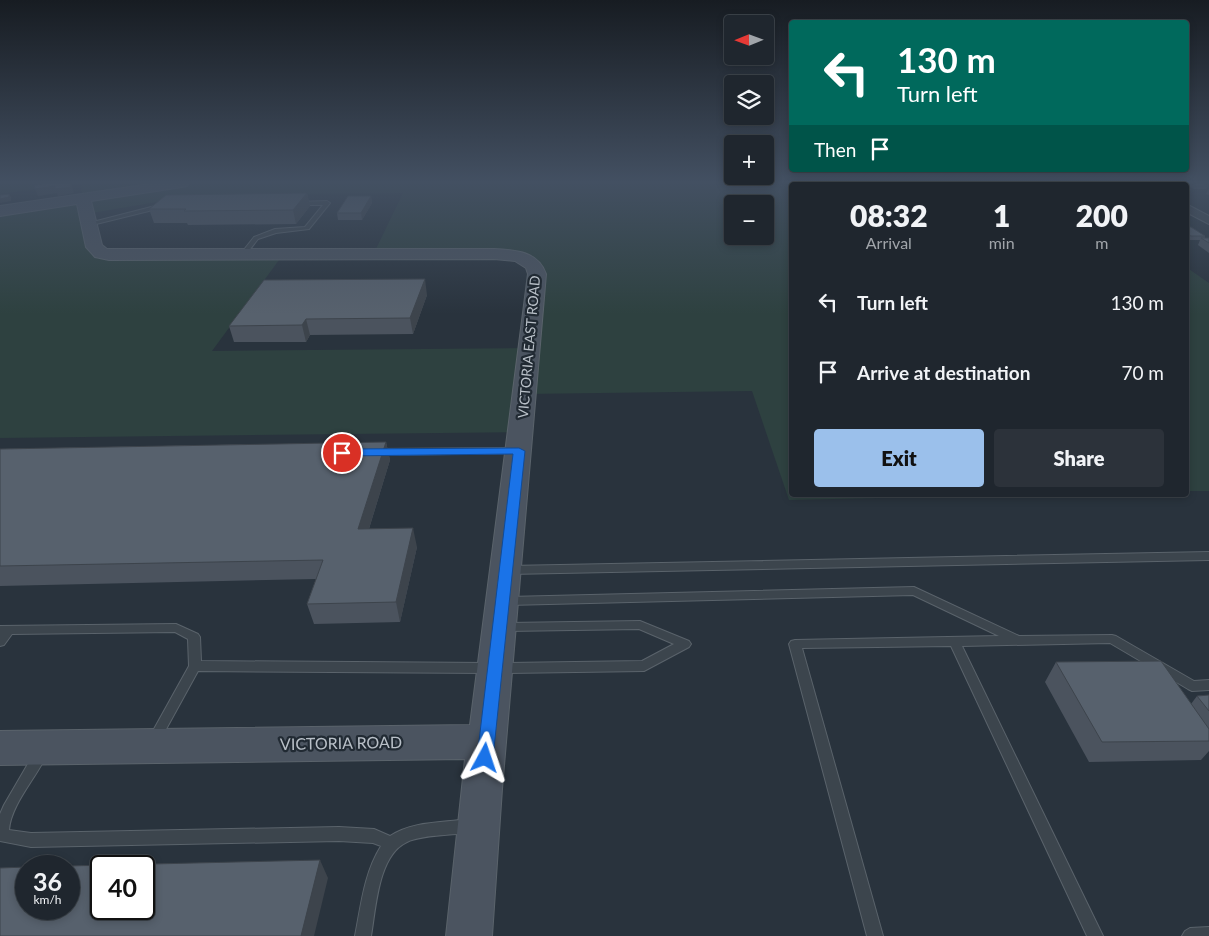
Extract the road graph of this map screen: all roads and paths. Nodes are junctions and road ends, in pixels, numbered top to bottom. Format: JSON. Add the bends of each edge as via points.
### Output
{"nodes":[{"id":1,"x":89,"y":227,"type":"edge"},
{"id":2,"x":308,"y":227,"type":"edge"},
{"id":3,"x":242,"y":256,"type":"junction"},
{"id":4,"x":519,"y":451,"type":"junction"},
{"id":5,"x":372,"y":452,"type":"edge"},
{"id":6,"x":1209,"y":556,"type":"edge"},
{"id":7,"x":507,"y":570,"type":"junction"},
{"id":8,"x":504,"y":601,"type":"junction"},
{"id":9,"x":501,"y":627,"type":"junction"},
{"id":10,"x":5,"y":630,"type":"edge"},
{"id":11,"x":1017,"y":640,"type":"junction"},
{"id":12,"x":954,"y":641,"type":"junction"},
{"id":13,"x":0,"y":642,"type":"edge"},
{"id":14,"x":195,"y":666,"type":"junction"},
{"id":15,"x":496,"y":668,"type":"junction"},
{"id":16,"x":1209,"y":685,"type":"edge"},
{"id":17,"x":486,"y":742,"type":"junction"},
{"id":18,"x":151,"y":746,"type":"junction"},
{"id":19,"x":46,"y":747,"type":"junction"},
{"id":20,"x":0,"y":748,"type":"edge"},
{"id":21,"x":480,"y":824,"type":"junction"},
{"id":22,"x":392,"y":844,"type":"junction"},
{"id":23,"x":1209,"y":935,"type":"edge"},
{"id":24,"x":363,"y":936,"type":"edge"},
{"id":25,"x":468,"y":936,"type":"edge"},
{"id":26,"x":876,"y":936,"type":"edge"},
{"id":27,"x":1095,"y":936,"type":"edge"},
{"id":28,"x":1190,"y":936,"type":"edge"}],
"edges":[{"from":1,"to":3,"type":"street","name":"VICTORIA EAST ROAD","via":[[96,250],[109,255]]},
{"from":2,"to":3,"type":"lane","via":[[275,231],[256,238]]},
{"from":3,"to":4,"type":"street","name":"VICTORIA EAST ROAD","via":[[500,254],[533,264],[537,274]]},
{"from":4,"to":5,"type":"lane"},
{"from":4,"to":7,"type":"street","name":"VICTORIA EAST ROAD"},
{"from":6,"to":7,"type":"lane"},
{"from":7,"to":8,"type":"street","name":"VICTORIA EAST ROAD"},
{"from":8,"to":9,"type":"street","name":"VICTORIA EAST ROAD"},
{"from":8,"to":11,"type":"lane","via":[[914,591]]},
{"from":9,"to":15,"type":"street","name":"VICTORIA EAST ROAD"},
{"from":9,"to":15,"type":"lane","via":[[640,625],[685,644],[644,666]]},
{"from":10,"to":13,"type":"lane"},
{"from":10,"to":14,"type":"lane","via":[[176,628],[194,637]]},
{"from":11,"to":12,"type":"lane"},
{"from":11,"to":16,"type":"lane","via":[[1112,638],[1192,686]]},
{"from":12,"to":26,"type":"lane","via":[[795,644]]},
{"from":12,"to":27,"type":"lane"},
{"from":14,"to":15,"type":"lane"},
{"from":14,"to":18,"type":"lane"},
{"from":15,"to":17,"type":"street","name":"VICTORIA EAST ROAD"},
{"from":17,"to":18,"type":"street","name":"VICTORIA ROAD"},
{"from":17,"to":21,"type":"street"},
{"from":18,"to":19,"type":"street","name":"VICTORIA ROAD"},
{"from":19,"to":20,"type":"street","name":"VICTORIA ROAD"},
{"from":19,"to":22,"type":"lane","via":[[11,804],[0,830],[6,836],[31,840],[338,834],[374,836]]},
{"from":21,"to":22,"type":"lane","via":[[402,836]]},
{"from":21,"to":25,"type":"street"},
{"from":22,"to":24,"type":"lane","via":[[378,866]]},
{"from":23,"to":28,"type":"lane"}]}
